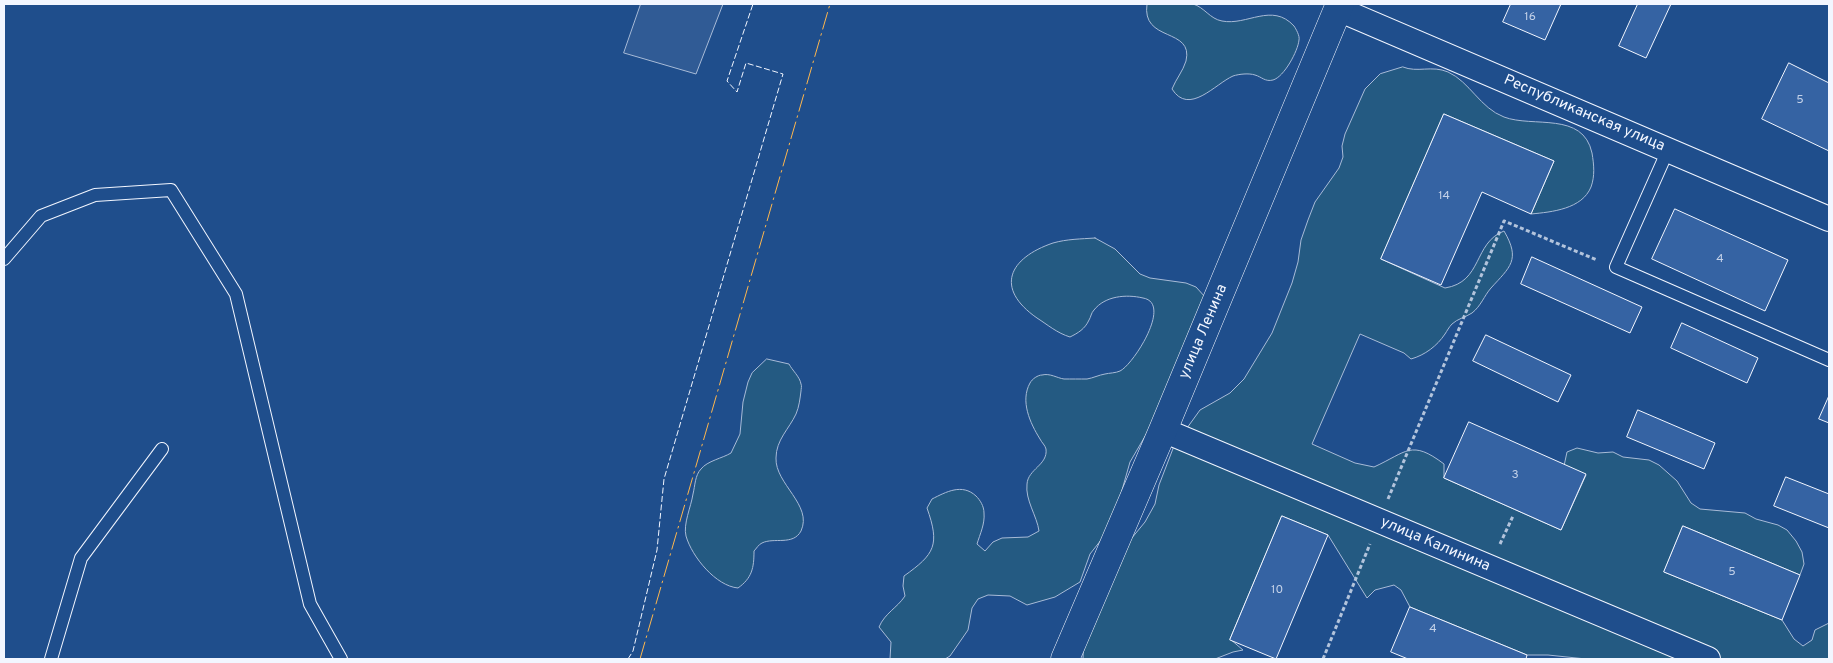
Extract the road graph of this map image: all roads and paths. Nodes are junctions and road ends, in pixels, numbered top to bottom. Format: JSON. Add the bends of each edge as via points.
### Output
{"nodes":[{"id":1,"x":1333,"y":5,"type":"edge"},
{"id":2,"x":1668,"y":150,"type":"junction"},
{"id":3,"x":1829,"y":218,"type":"edge"},
{"id":4,"x":4,"y":259,"type":"edge"},
{"id":5,"x":1616,"y":267,"type":"junction"},
{"id":6,"x":1829,"y":360,"type":"edge"},
{"id":7,"x":1163,"y":430,"type":"junction"},
{"id":8,"x":162,"y":449,"type":"dead end"},
{"id":9,"x":1379,"y":521,"type":"junction"},
{"id":10,"x":51,"y":659,"type":"edge"},
{"id":11,"x":341,"y":659,"type":"edge"},
{"id":12,"x":1065,"y":659,"type":"edge"},
{"id":13,"x":1323,"y":659,"type":"edge"},
{"id":14,"x":1708,"y":659,"type":"edge"}],
"edges":[{"from":1,"to":2,"type":"street","name":"Республиканская улица"},
{"from":1,"to":7,"type":"street","name":"улица Ленина"},
{"from":2,"to":3,"type":"street","name":"Республиканская улица"},
{"from":2,"to":5,"type":"lane"},
{"from":4,"to":11,"type":"lane","via":[[41,216],[95,195],[171,190],[236,294],[310,604]]},
{"from":5,"to":6,"type":"lane"},
{"from":5,"to":9,"type":"path","via":[[1504,221]]},
{"from":7,"to":9,"type":"street","name":"улица Калинина"},
{"from":7,"to":12,"type":"street","name":"улица Ленина"},
{"from":8,"to":10,"type":"lane","via":[[81,558]]},
{"from":9,"to":13,"type":"path"},
{"from":9,"to":14,"type":"street","name":"улица Калинина"}]}
